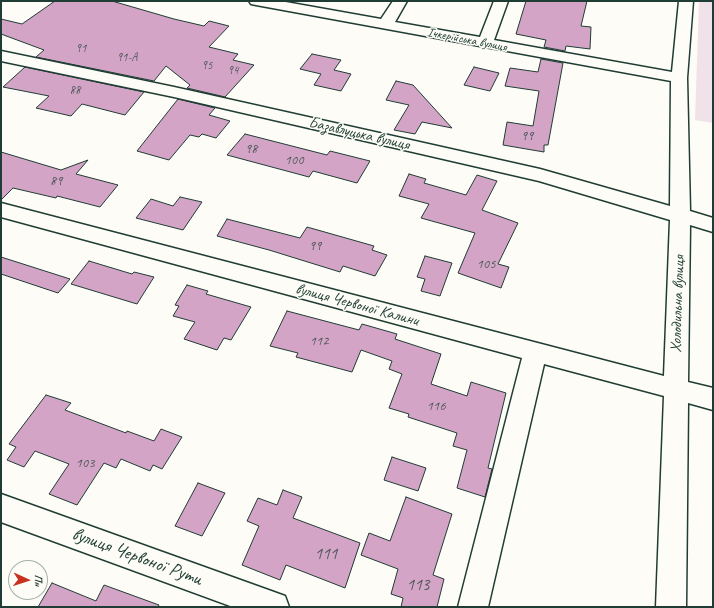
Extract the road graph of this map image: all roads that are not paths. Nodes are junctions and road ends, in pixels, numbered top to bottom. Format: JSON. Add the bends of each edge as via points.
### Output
{"nodes":[{"id":1,"x":256,"y":1,"type":"edge"},
{"id":2,"x":400,"y":1,"type":"edge"},
{"id":3,"x":501,"y":1,"type":"edge"},
{"id":4,"x":686,"y":1,"type":"edge"},
{"id":5,"x":301,"y":5,"type":"edge"},
{"id":6,"x":386,"y":24,"type":"junction"},
{"id":7,"x":485,"y":43,"type":"junction"},
{"id":8,"x":1,"y":56,"type":"edge"},
{"id":9,"x":678,"y":78,"type":"junction"},
{"id":10,"x":1,"y":210,"type":"edge"},
{"id":11,"x":680,"y":215,"type":"junction"},
{"id":12,"x":713,"y":225,"type":"edge"},
{"id":13,"x":535,"y":353,"type":"junction"},
{"id":14,"x":675,"y":389,"type":"junction"},
{"id":15,"x":713,"y":399,"type":"edge"},
{"id":16,"x":1,"y":508,"type":"edge"},
{"id":17,"x":274,"y":607,"type":"edge"},
{"id":18,"x":473,"y":607,"type":"edge"},
{"id":19,"x":671,"y":607,"type":"edge"}],
"edges":[{"from":1,"to":5,"type":"street","name":"Ічкерійська вулиця"},
{"from":2,"to":6,"type":"street"},
{"from":3,"to":7,"type":"street"},
{"from":4,"to":9,"type":"street","name":"Холодильна вулиця"},
{"from":5,"to":6,"type":"street","name":"Ічкерійська вулиця"},
{"from":6,"to":7,"type":"street","name":"Ічкерійська вулиця"},
{"from":7,"to":9,"type":"street","name":"Ічкерійська вулиця"},
{"from":8,"to":11,"type":"street","name":"Базавлуцька вулиця","via":[[174,92],[540,175]]},
{"from":9,"to":11,"type":"street","name":"Холодильна вулиця"},
{"from":10,"to":13,"type":"street","name":"вулиця Червоної Калини"},
{"from":11,"to":12,"type":"street","name":"Базавлуцька вулиця"},
{"from":11,"to":14,"type":"street","name":"Холодильна вулиця"},
{"from":13,"to":14,"type":"street","name":"вулиця Червоної Калини"},
{"from":13,"to":18,"type":"street"},
{"from":14,"to":15,"type":"street","name":"вулиця Червоної Калини"},
{"from":14,"to":19,"type":"street","name":"Холодильна вулиця"},
{"from":16,"to":17,"type":"street","name":"вулиця Червоної Рути"}]}
